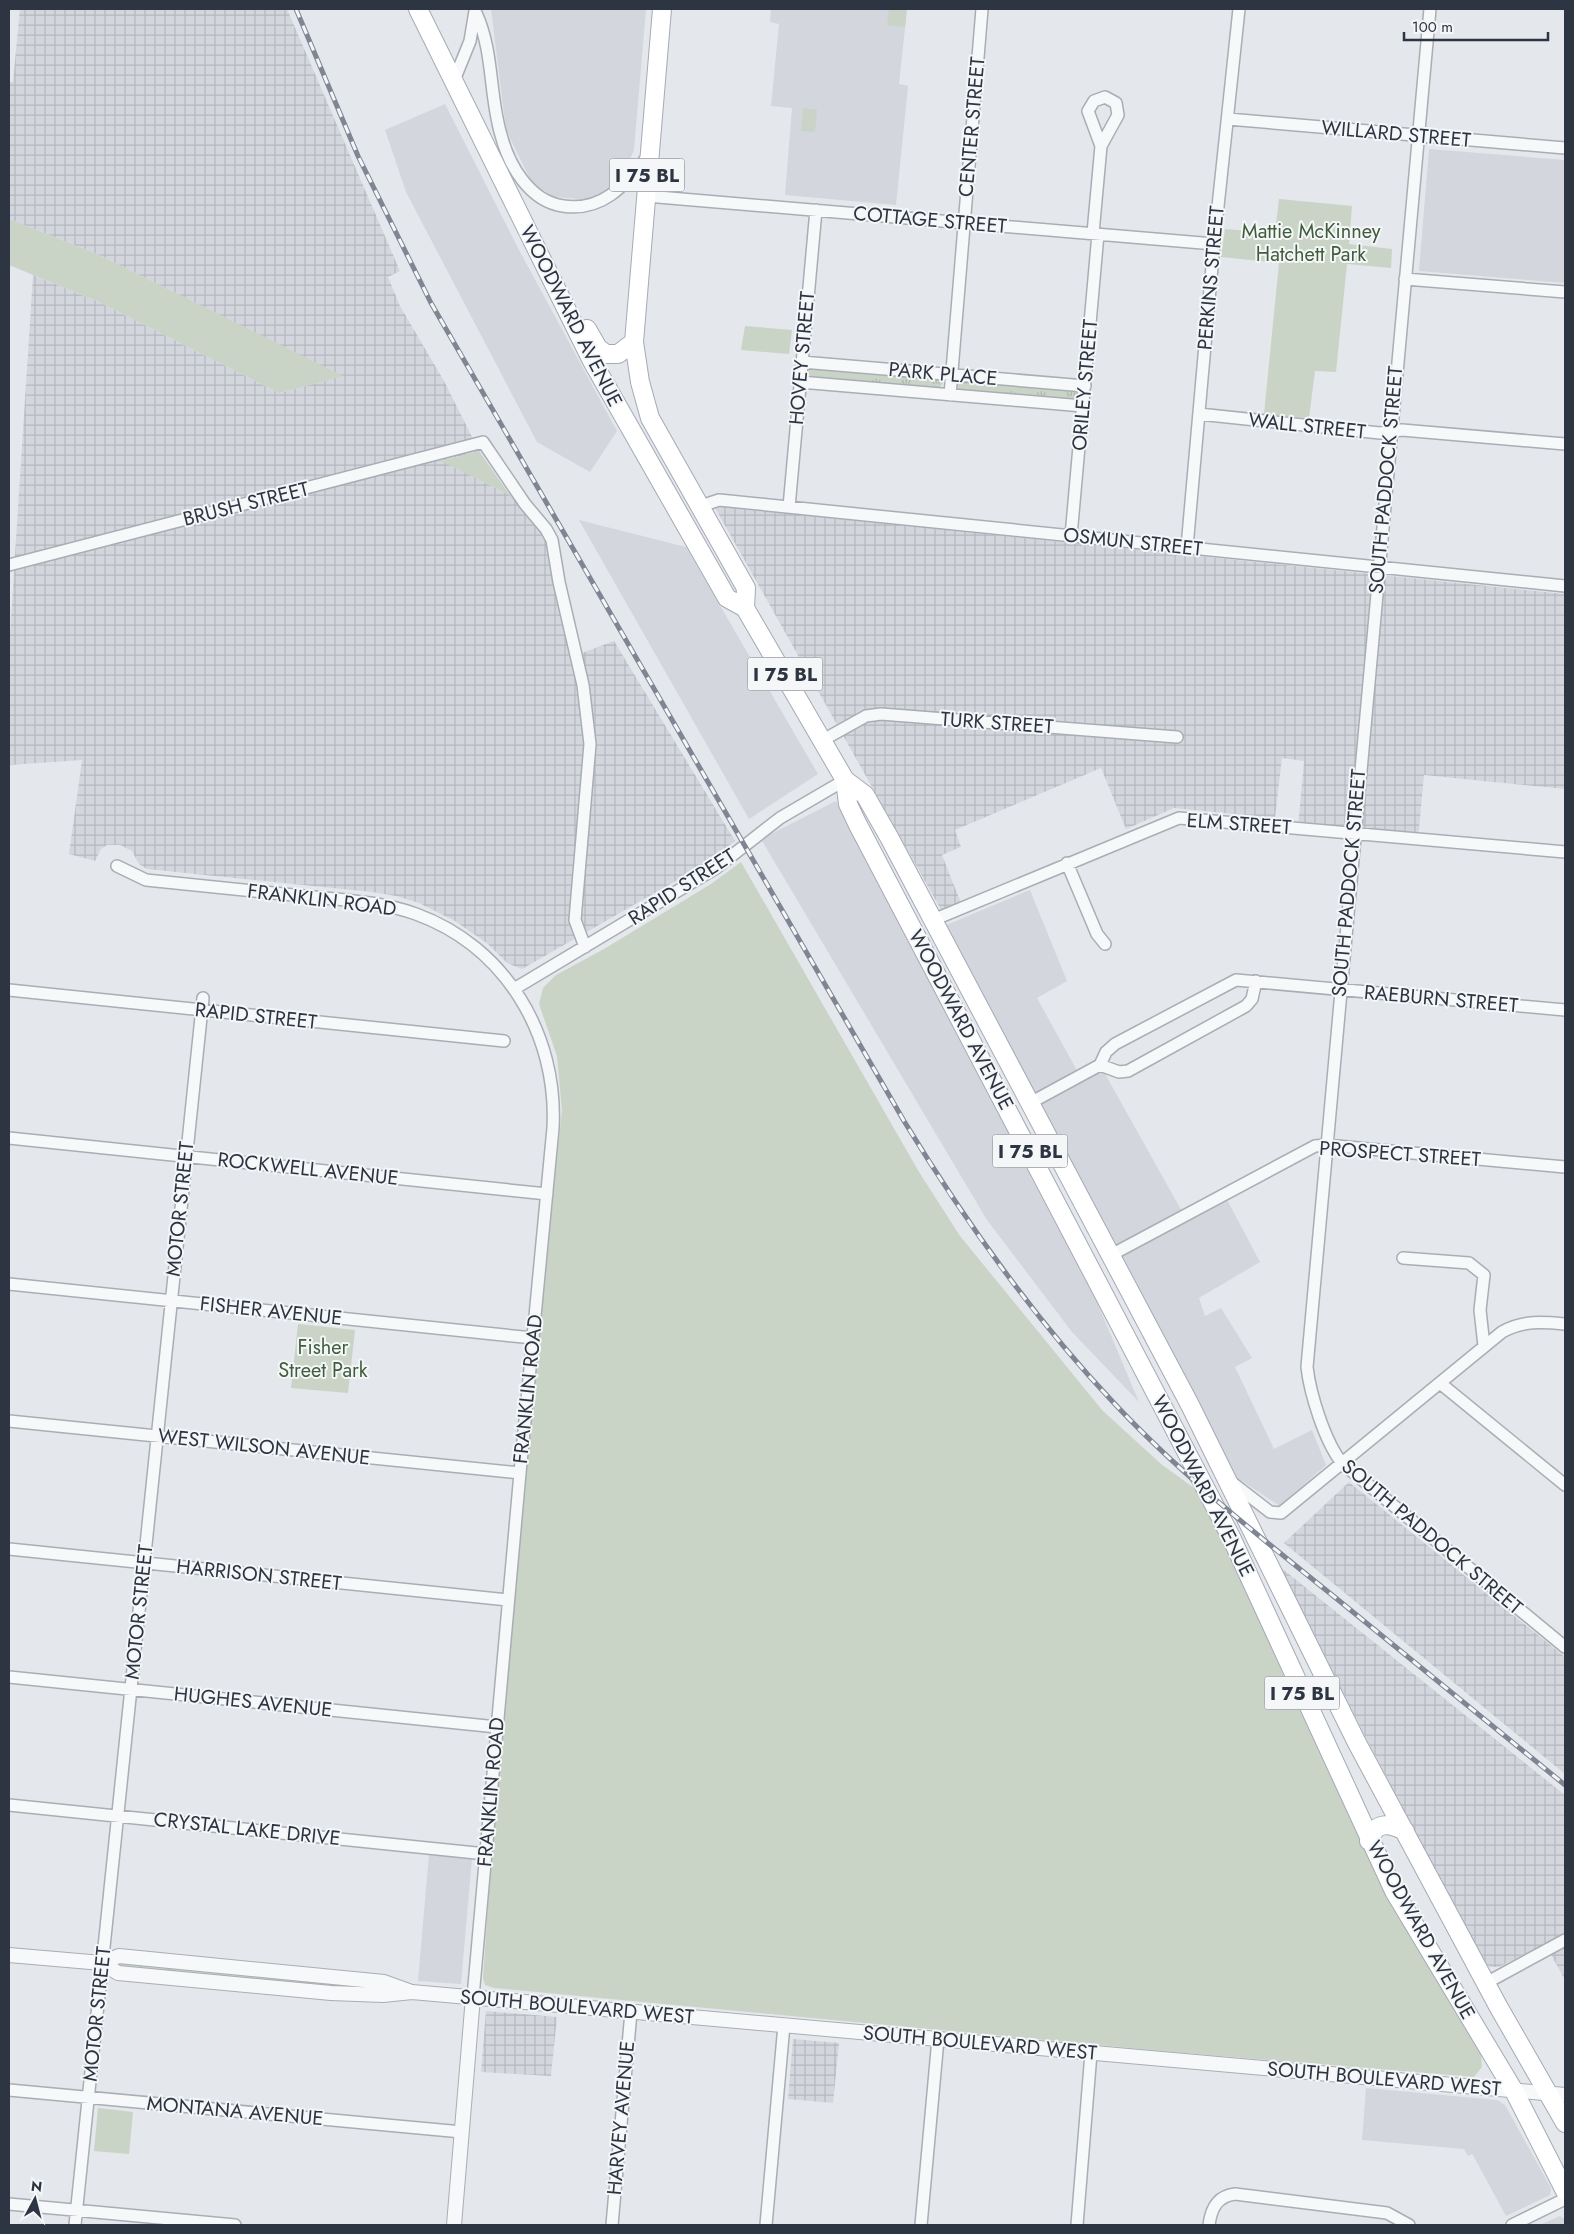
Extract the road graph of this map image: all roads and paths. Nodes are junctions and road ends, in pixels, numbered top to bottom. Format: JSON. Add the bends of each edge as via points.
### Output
{"nodes":[{"id":1,"x":418,"y":9,"type":"edge"},
{"id":2,"x":662,"y":9,"type":"edge"},
{"id":3,"x":982,"y":9,"type":"edge"},
{"id":4,"x":1239,"y":9,"type":"edge"},
{"id":5,"x":1430,"y":9,"type":"edge"},
{"id":6,"x":476,"y":11,"type":"edge"},
{"id":7,"x":453,"y":83,"type":"junction"},
{"id":8,"x":1228,"y":119,"type":"junction"},
{"id":9,"x":1418,"y":136,"type":"junction"},
{"id":10,"x":1101,"y":146,"type":"dead end"},
{"id":11,"x":1565,"y":148,"type":"edge"},
{"id":12,"x":649,"y":155,"type":"junction"},
{"id":13,"x":646,"y":196,"type":"junction"},
{"id":14,"x":816,"y":210,"type":"junction"},
{"id":15,"x":964,"y":223,"type":"junction"},
{"id":16,"x":1096,"y":234,"type":"junction"},
{"id":17,"x":1214,"y":244,"type":"junction"},
{"id":18,"x":546,"y":269,"type":"junction"},
{"id":19,"x":1405,"y":279,"type":"junction"},
{"id":20,"x":1565,"y":292,"type":"edge"},
{"id":21,"x":634,"y":342,"type":"junction"},
{"id":22,"x":802,"y":362,"type":"junction"},
{"id":23,"x":951,"y":374,"type":"junction"},
{"id":24,"x":800,"y":382,"type":"junction"},
{"id":25,"x":1085,"y":386,"type":"junction"},
{"id":26,"x":950,"y":395,"type":"junction"},
{"id":27,"x":1083,"y":406,"type":"junction"},
{"id":28,"x":1199,"y":414,"type":"junction"},
{"id":29,"x":1390,"y":432,"type":"junction"},
{"id":30,"x":1565,"y":444,"type":"edge"},
{"id":31,"x":701,"y":506,"type":"junction"},
{"id":32,"x":789,"y":507,"type":"junction"},
{"id":33,"x":1071,"y":536,"type":"junction"},
{"id":34,"x":1187,"y":547,"type":"junction"},
{"id":35,"x":9,"y":565,"type":"edge"},
{"id":36,"x":1378,"y":567,"type":"junction"},
{"id":37,"x":1565,"y":586,"type":"edge"},
{"id":38,"x":745,"y":608,"type":"junction"},
{"id":39,"x":1177,"y":737,"type":"dead end"},
{"id":40,"x":823,"y":740,"type":"junction"},
{"id":41,"x":845,"y":780,"type":"junction"},
{"id":42,"x":1354,"y":833,"type":"junction"},
{"id":43,"x":1565,"y":852,"type":"edge"},
{"id":44,"x":1067,"y":863,"type":"junction"},
{"id":45,"x":117,"y":866,"type":"dead end"},
{"id":46,"x":933,"y":920,"type":"junction"},
{"id":47,"x":1105,"y":944,"type":"dead end"},
{"id":48,"x":585,"y":947,"type":"junction"},
{"id":49,"x":1256,"y":981,"type":"junction"},
{"id":50,"x":514,"y":988,"type":"junction"},
{"id":51,"x":1340,"y":989,"type":"junction"},
{"id":52,"x":9,"y":990,"type":"edge"},
{"id":53,"x":203,"y":998,"type":"dead end"},
{"id":54,"x":202,"y":1010,"type":"junction"},
{"id":55,"x":1565,"y":1010,"type":"edge"},
{"id":56,"x":504,"y":1041,"type":"dead end"},
{"id":57,"x":973,"y":1042,"type":"junction"},
{"id":58,"x":1100,"y":1065,"type":"junction"},
{"id":59,"x":1030,"y":1102,"type":"junction"},
{"id":60,"x":9,"y":1138,"type":"edge"},
{"id":61,"x":1326,"y":1145,"type":"junction"},
{"id":62,"x":1032,"y":1155,"type":"junction"},
{"id":63,"x":186,"y":1156,"type":"junction"},
{"id":64,"x":1565,"y":1167,"type":"edge"},
{"id":65,"x":547,"y":1194,"type":"junction"},
{"id":66,"x":1111,"y":1255,"type":"junction"},
{"id":67,"x":1403,"y":1258,"type":"dead end"},
{"id":68,"x":9,"y":1284,"type":"edge"},
{"id":69,"x":171,"y":1301,"type":"junction"},
{"id":70,"x":1565,"y":1324,"type":"edge"},
{"id":71,"x":533,"y":1338,"type":"junction"},
{"id":72,"x":1484,"y":1346,"type":"junction"},
{"id":73,"x":1440,"y":1383,"type":"junction"},
{"id":74,"x":9,"y":1421,"type":"edge"},
{"id":75,"x":157,"y":1436,"type":"junction"},
{"id":76,"x":1342,"y":1463,"type":"junction"},
{"id":77,"x":520,"y":1473,"type":"junction"},
{"id":78,"x":1228,"y":1480,"type":"junction"},
{"id":79,"x":1565,"y":1485,"type":"edge"},
{"id":80,"x":9,"y":1549,"type":"edge"},
{"id":81,"x":144,"y":1563,"type":"junction"},
{"id":82,"x":508,"y":1600,"type":"junction"},
{"id":83,"x":1565,"y":1647,"type":"edge"},
{"id":84,"x":9,"y":1677,"type":"edge"},
{"id":85,"x":131,"y":1690,"type":"junction"},
{"id":86,"x":497,"y":1727,"type":"junction"},
{"id":87,"x":9,"y":1805,"type":"edge"},
{"id":88,"x":118,"y":1816,"type":"junction"},
{"id":89,"x":1405,"y":1831,"type":"junction"},
{"id":90,"x":1370,"y":1841,"type":"junction"},
{"id":91,"x":486,"y":1854,"type":"junction"},
{"id":92,"x":1565,"y":1940,"type":"edge"},
{"id":93,"x":9,"y":1955,"type":"edge"},
{"id":94,"x":102,"y":1963,"type":"junction"},
{"id":95,"x":1486,"y":1983,"type":"junction"},
{"id":96,"x":474,"y":1997,"type":"junction"},
{"id":97,"x":631,"y":2012,"type":"junction"},
{"id":98,"x":784,"y":2025,"type":"junction"},
{"id":99,"x":938,"y":2039,"type":"junction"},
{"id":100,"x":1091,"y":2053,"type":"junction"},
{"id":101,"x":9,"y":2090,"type":"edge"},
{"id":102,"x":1514,"y":2091,"type":"junction"},
{"id":103,"x":1557,"y":2095,"type":"edge"},
{"id":104,"x":88,"y":2097,"type":"junction"},
{"id":105,"x":1565,"y":2123,"type":"edge"},
{"id":106,"x":462,"y":2132,"type":"junction"},
{"id":107,"x":1565,"y":2191,"type":"edge"},
{"id":108,"x":1565,"y":2199,"type":"edge"},
{"id":109,"x":9,"y":2204,"type":"edge"},
{"id":110,"x":76,"y":2210,"type":"junction"},
{"id":111,"x":1405,"y":2224,"type":"edge"},
{"id":112,"x":75,"y":2225,"type":"edge"},
{"id":113,"x":235,"y":2225,"type":"edge"},
{"id":114,"x":454,"y":2225,"type":"edge"},
{"id":115,"x":612,"y":2225,"type":"edge"},
{"id":116,"x":766,"y":2225,"type":"edge"},
{"id":117,"x":921,"y":2225,"type":"edge"},
{"id":118,"x":1077,"y":2225,"type":"edge"},
{"id":119,"x":1209,"y":2225,"type":"edge"},
{"id":120,"x":1512,"y":2225,"type":"edge"}],
"edges":[{"from":1,"to":7,"type":"main road","name":"WOODWARD AVENUE","number":"I 75 BL"},
{"from":2,"to":12,"type":"main road","name":"WOODWARD AVENUE","number":"I 75 BL"},
{"from":3,"to":15,"type":"street","name":"CENTER STREET"},
{"from":4,"to":8,"type":"street","name":"PERKINS STREET"},
{"from":5,"to":9,"type":"street","name":"SOUTH PADDOCK STREET"},
{"from":6,"to":7,"type":"street","via":[[470,41]]},
{"from":6,"to":12,"type":"street","via":[[484,32],[501,136],[520,176],[537,195],[567,207],[602,202],[618,192]]},
{"from":7,"to":18,"type":"main road","name":"WOODWARD AVENUE","number":"I 75 BL"},
{"from":8,"to":9,"type":"street","name":"WILLARD STREET"},
{"from":8,"to":17,"type":"street","name":"PERKINS STREET"},
{"from":9,"to":11,"type":"street","name":"WILLARD STREET"},
{"from":9,"to":19,"type":"street","name":"SOUTH PADDOCK STREET"},
{"from":10,"to":16,"type":"street","name":"ORILEY STREET"},
{"from":12,"to":13,"type":"main road","name":"WOODWARD AVENUE","number":"I 75 BL"},
{"from":13,"to":14,"type":"street","name":"COTTAGE STREET"},
{"from":13,"to":21,"type":"main road","name":"WOODWARD AVENUE","number":"I 75 BL"},
{"from":14,"to":15,"type":"street","name":"COTTAGE STREET"},
{"from":14,"to":22,"type":"street","name":"HOVEY STREET"},
{"from":15,"to":16,"type":"street","name":"COTTAGE STREET"},
{"from":15,"to":23,"type":"street","name":"CENTER STREET"},
{"from":16,"to":17,"type":"street","name":"COTTAGE STREET"},
{"from":16,"to":25,"type":"street","name":"ORILEY STREET"},
{"from":17,"to":28,"type":"street","name":"PERKINS STREET"},
{"from":18,"to":21,"type":"main road","via":[[567,295],[598,348],[606,354],[618,354]]},
{"from":18,"to":38,"type":"main road","name":"WOODWARD AVENUE","number":"I 75 BL","via":[[592,361],[728,598]]},
{"from":19,"to":20,"type":"street"},
{"from":19,"to":29,"type":"street","name":"SOUTH PADDOCK STREET"},
{"from":21,"to":31,"type":"main road","name":"WOODWARD AVENUE","number":"I 75 BL","via":[[650,418]]},
{"from":22,"to":23,"type":"street","name":"PARK PLACE"},
{"from":22,"to":24,"type":"street","name":"HOVEY STREET"},
{"from":23,"to":25,"type":"street","name":"PARK PLACE"},
{"from":23,"to":26,"type":"street","name":"CENTER STREET"},
{"from":24,"to":26,"type":"street","name":"PARK PLACE"},
{"from":24,"to":32,"type":"street","name":"HOVEY STREET"},
{"from":25,"to":27,"type":"street","name":"ORILEY STREET"},
{"from":26,"to":27,"type":"street","name":"PARK PLACE"},
{"from":27,"to":33,"type":"street","name":"ORILEY STREET"},
{"from":28,"to":29,"type":"street","name":"WALL STREET"},
{"from":28,"to":34,"type":"street","name":"PERKINS STREET"},
{"from":29,"to":30,"type":"street","name":"WALL STREET","via":[[1402,430]]},
{"from":29,"to":36,"type":"street","name":"SOUTH PADDOCK STREET"},
{"from":31,"to":32,"type":"street","name":"OSMUN STREET","via":[[718,500]]},
{"from":31,"to":38,"type":"main road","name":"WOODWARD AVENUE","number":"I 75 BL","via":[[746,588]]},
{"from":32,"to":33,"type":"street","name":"OSMUN STREET"},
{"from":33,"to":34,"type":"street","name":"OSMUN STREET"},
{"from":34,"to":36,"type":"street","name":"OSMUN STREET"},
{"from":35,"to":48,"type":"street","name":"BRUSH STREET","via":[[483,442],[552,540],[589,718],[589,757],[575,914],[577,930]]},
{"from":36,"to":37,"type":"street","name":"OSMUN STREET"},
{"from":36,"to":42,"type":"street","name":"SOUTH PADDOCK STREET"},
{"from":38,"to":40,"type":"main road","name":"WOODWARD AVENUE","number":"I 75 BL"},
{"from":39,"to":40,"type":"street","name":"TURK STREET","via":[[876,714],[860,719]]},
{"from":40,"to":41,"type":"main road","name":"WOODWARD AVENUE","number":"I 75 BL"},
{"from":41,"to":46,"type":"main road","name":"WOODWARD AVENUE","number":"I 75 BL","via":[[865,795]]},
{"from":41,"to":48,"type":"street","name":"RAPID STREET","via":[[780,818],[716,868]]},
{"from":41,"to":57,"type":"main road","name":"WOODWARD AVENUE","number":"I 75 BL","via":[[848,804]]},
{"from":42,"to":43,"type":"street","name":"ELM STREET"},
{"from":42,"to":44,"type":"street","name":"ELM STREET","via":[[1179,818]]},
{"from":42,"to":51,"type":"street","name":"SOUTH PADDOCK STREET"},
{"from":44,"to":46,"type":"street","name":"ELM STREET"},
{"from":44,"to":47,"type":"street","via":[[1097,934]]},
{"from":45,"to":50,"type":"street","name":"FRANKLIN ROAD","via":[[146,880],[400,909],[461,937],[488,958]]},
{"from":46,"to":59,"type":"main road","name":"WOODWARD AVENUE","number":"I 75 BL"},
{"from":48,"to":50,"type":"street","name":"RAPID STREET"},
{"from":49,"to":51,"type":"street","name":"RAEBURN STREET"},
{"from":49,"to":58,"type":"street","name":"RAEBURN STREET","via":[[1228,982],[1111,1046]]},
{"from":49,"to":58,"type":"street","via":[[1252,999],[1246,1006],[1128,1071],[1119,1072]]},
{"from":50,"to":65,"type":"street","name":"FRANKLIN ROAD","via":[[539,1032],[552,1080],[554,1119]]},
{"from":51,"to":55,"type":"street","name":"RAEBURN STREET"},
{"from":51,"to":61,"type":"street","name":"SOUTH PADDOCK STREET"},
{"from":52,"to":54,"type":"street","name":"RAPID STREET"},
{"from":53,"to":54,"type":"street","name":"MOTOR STREET"},
{"from":54,"to":56,"type":"street","name":"RAPID STREET"},
{"from":54,"to":63,"type":"street","name":"MOTOR STREET"},
{"from":57,"to":59,"type":"main road","via":[[980,1035],[986,1037],[1018,1099]]},
{"from":57,"to":62,"type":"main road","name":"WOODWARD AVENUE","number":"I 75 BL"},
{"from":58,"to":59,"type":"street","name":"RAEBURN STREET"},
{"from":59,"to":66,"type":"main road","name":"WOODWARD AVENUE","number":"I 75 BL"},
{"from":60,"to":63,"type":"street","name":"ROCKWELL AVENUE"},
{"from":61,"to":64,"type":"street","name":"PROSPECT STREET"},
{"from":61,"to":66,"type":"street","name":"PROSPECT STREET","via":[[1309,1148]]},
{"from":61,"to":76,"type":"street","name":"SOUTH PADDOCK STREET","via":[[1307,1367],[1328,1436]]},
{"from":62,"to":66,"type":"main road","via":[[1049,1166],[1101,1264],[1109,1263]]},
{"from":62,"to":90,"type":"main road","name":"WOODWARD AVENUE","number":"I 75 BL","via":[[1231,1537]]},
{"from":63,"to":65,"type":"street","name":"ROCKWELL AVENUE"},
{"from":63,"to":69,"type":"street","name":"MOTOR STREET"},
{"from":65,"to":71,"type":"street","name":"FRANKLIN ROAD"},
{"from":66,"to":78,"type":"main road","name":"WOODWARD AVENUE","number":"I 75 BL"},
{"from":67,"to":72,"type":"street","via":[[1469,1263],[1484,1275],[1480,1310]]},
{"from":68,"to":69,"type":"street","name":"FISHER AVENUE"},
{"from":69,"to":71,"type":"street","name":"FISHER AVENUE"},
{"from":69,"to":75,"type":"street","name":"MOTOR STREET"},
{"from":70,"to":72,"type":"street","via":[[1521,1324],[1502,1332]]},
{"from":71,"to":77,"type":"street","name":"FRANKLIN ROAD"},
{"from":72,"to":73,"type":"street"},
{"from":73,"to":76,"type":"street"},
{"from":73,"to":79,"type":"street"},
{"from":74,"to":75,"type":"street","name":"WEST WILSON AVENUE"},
{"from":75,"to":77,"type":"street","name":"WEST WILSON AVENUE"},
{"from":75,"to":81,"type":"street","name":"MOTOR STREET"},
{"from":76,"to":78,"type":"street","via":[[1278,1514],[1270,1512]]},
{"from":76,"to":83,"type":"street","name":"SOUTH PADDOCK STREET"},
{"from":77,"to":82,"type":"street","name":"FRANKLIN ROAD"},
{"from":78,"to":89,"type":"main road","name":"WOODWARD AVENUE","number":"I 75 BL","via":[[1357,1743]]},
{"from":80,"to":81,"type":"street","name":"HARRISON STREET"},
{"from":81,"to":82,"type":"street","name":"HARRISON STREET"},
{"from":81,"to":85,"type":"street","name":"MOTOR STREET"},
{"from":82,"to":86,"type":"street","name":"FRANKLIN ROAD"},
{"from":84,"to":85,"type":"street","name":"HUGHES AVENUE"},
{"from":85,"to":86,"type":"street","name":"HUGHES AVENUE"},
{"from":85,"to":88,"type":"street","name":"MOTOR STREET"},
{"from":86,"to":91,"type":"street","name":"FRANKLIN ROAD"},
{"from":87,"to":88,"type":"street","name":"CRYSTAL LAKE DRIVE"},
{"from":88,"to":91,"type":"street","name":"CRYSTAL LAKE DRIVE"},
{"from":88,"to":94,"type":"street","name":"MOTOR STREET"},
{"from":89,"to":90,"type":"main road","via":[[1393,1825],[1380,1825],[1372,1831]]},
{"from":89,"to":95,"type":"main road","name":"WOODWARD AVENUE","number":"I 75 BL"},
{"from":90,"to":102,"type":"main road","name":"WOODWARD AVENUE","number":"I 75 BL","via":[[1394,1891]]},
{"from":91,"to":96,"type":"street","name":"FRANKLIN ROAD"},
{"from":92,"to":95,"type":"street"},
{"from":93,"to":94,"type":"street","name":"SOUTH BOULEVARD WEST"},
{"from":94,"to":96,"type":"street","name":"SOUTH BOULEVARD WEST","via":[[118,1973],[331,1993],[383,1995],[412,1992]]},
{"from":94,"to":104,"type":"street","name":"MOTOR STREET"},
{"from":95,"to":103,"type":"main road","name":"WOODWARD AVENUE","number":"I 75 BL"},
{"from":96,"to":97,"type":"street","name":"SOUTH BOULEVARD WEST"},
{"from":96,"to":106,"type":"street","name":"FRANKLIN ROAD"},
{"from":97,"to":98,"type":"street","name":"SOUTH BOULEVARD WEST"},
{"from":97,"to":115,"type":"street","name":"HARVEY AVENUE"},
{"from":98,"to":99,"type":"street","name":"SOUTH BOULEVARD WEST"},
{"from":98,"to":116,"type":"street"},
{"from":99,"to":100,"type":"street","name":"SOUTH BOULEVARD WEST"},
{"from":99,"to":117,"type":"street"},
{"from":100,"to":102,"type":"street","name":"SOUTH BOULEVARD WEST"},
{"from":100,"to":118,"type":"street"},
{"from":101,"to":104,"type":"street","name":"MONTANA AVENUE"},
{"from":102,"to":103,"type":"street","name":"SOUTH BOULEVARD WEST"},
{"from":102,"to":107,"type":"main road","name":"WOODWARD AVENUE","number":"I 75 BL"},
{"from":103,"to":105,"type":"main road","name":"WOODWARD AVENUE","number":"I 75 BL"},
{"from":104,"to":106,"type":"street","name":"MONTANA AVENUE"},
{"from":104,"to":110,"type":"street","name":"MOTOR STREET"},
{"from":106,"to":114,"type":"street","name":"FRANKLIN ROAD"},
{"from":108,"to":120,"type":"street"},
{"from":109,"to":110,"type":"street"},
{"from":110,"to":112,"type":"street","name":"MOTOR STREET"},
{"from":110,"to":113,"type":"street"},
{"from":111,"to":119,"type":"street","via":[[1387,2213],[1235,2194],[1214,2205]]}]}
